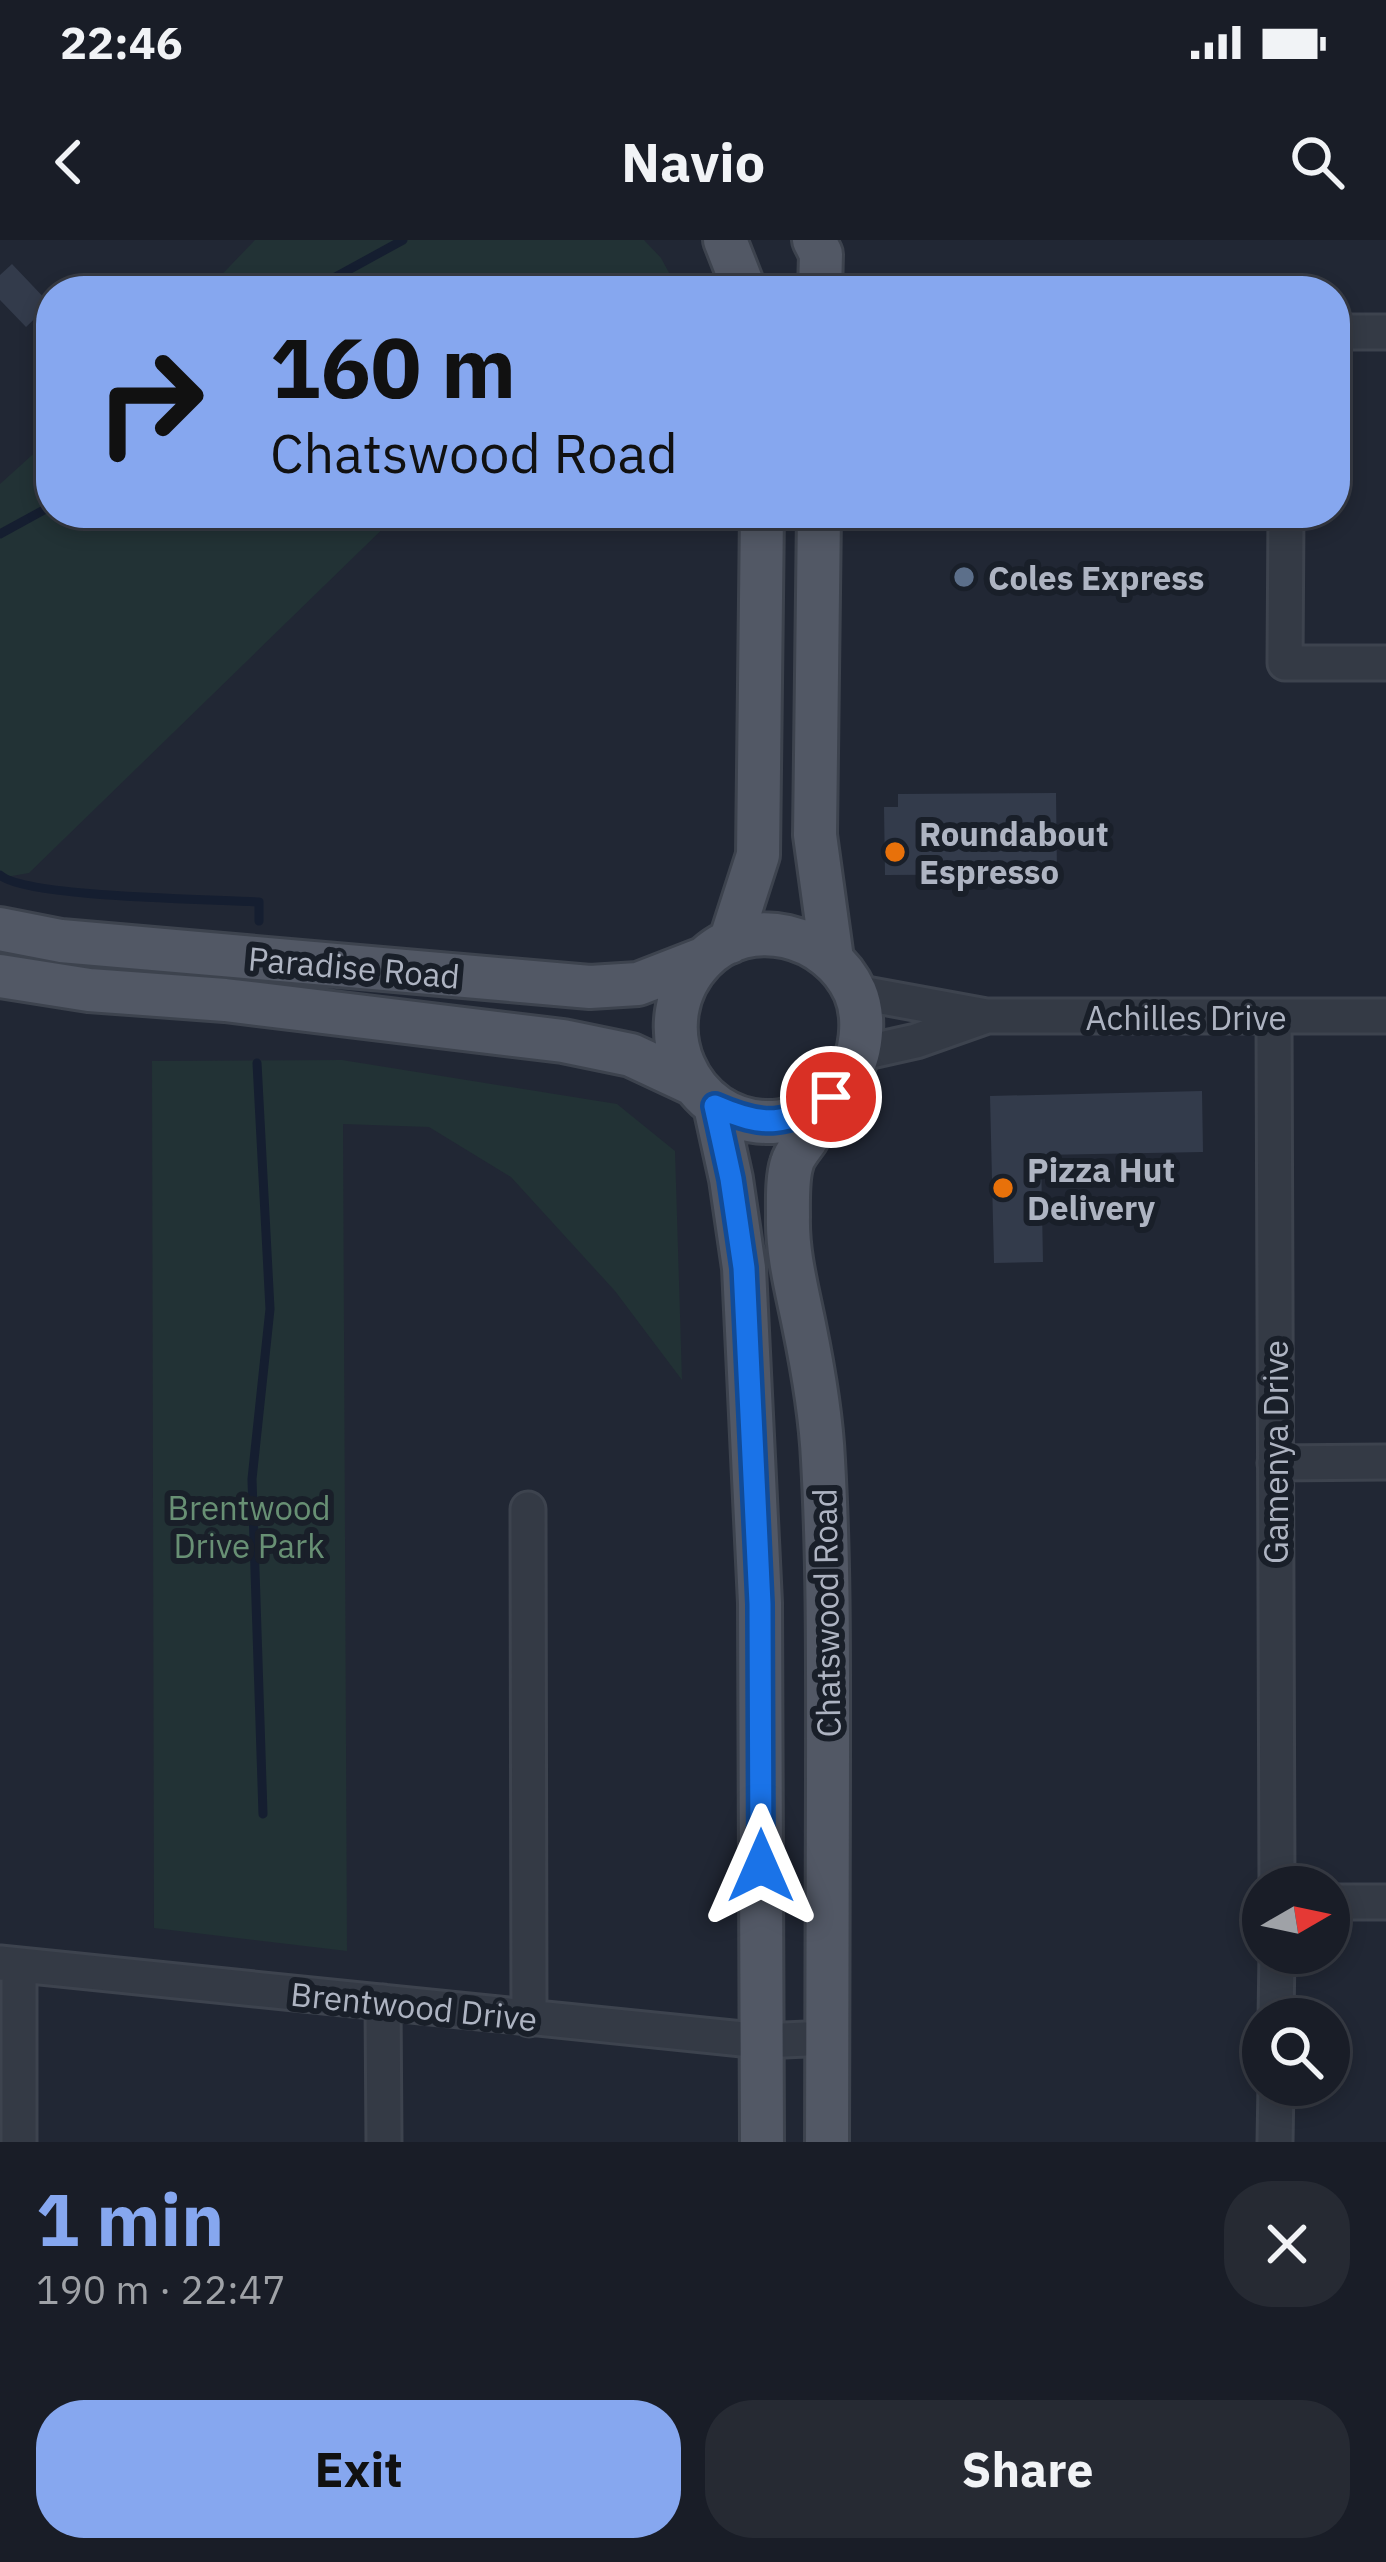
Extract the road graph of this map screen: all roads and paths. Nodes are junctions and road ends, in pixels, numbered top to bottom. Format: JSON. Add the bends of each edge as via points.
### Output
{"nodes":[{"id":1,"x":725,"y":240,"type":"edge"},
{"id":2,"x":814,"y":240,"type":"edge"},
{"id":3,"x":739,"y":276,"type":"edge"},
{"id":4,"x":820,"y":276,"type":"edge"},
{"id":5,"x":1350,"y":332,"type":"edge"},
{"id":6,"x":1386,"y":332,"type":"edge"},
{"id":7,"x":762,"y":528,"type":"edge"},
{"id":8,"x":818,"y":528,"type":"edge"},
{"id":9,"x":1286,"y":528,"type":"edge"},
{"id":10,"x":1386,"y":663,"type":"edge"},
{"id":11,"x":0,"y":929,"type":"edge"},
{"id":12,"x":717,"y":950,"type":"junction"},
{"id":13,"x":0,"y":976,"type":"edge"},
{"id":14,"x":843,"y":976,"type":"junction"},
{"id":15,"x":986,"y":1016,"type":"junction"},
{"id":16,"x":1386,"y":1016,"type":"edge"},
{"id":17,"x":1274,"y":1017,"type":"junction"},
{"id":18,"x":858,"y":1054,"type":"junction"},
{"id":19,"x":704,"y":1095,"type":"junction"},
{"id":20,"x":831,"y":1097,"type":"junction"},
{"id":21,"x":1386,"y":1462,"type":"edge"},
{"id":22,"x":1275,"y":1463,"type":"junction"},
{"id":23,"x":527,"y":1509,"type":"dead end"},
{"id":24,"x":1277,"y":1866,"type":"edge"},
{"id":25,"x":1350,"y":1902,"type":"edge"},
{"id":26,"x":1386,"y":1902,"type":"edge"},
{"id":27,"x":9,"y":1964,"type":"edge"},
{"id":28,"x":383,"y":2002,"type":"junction"},
{"id":29,"x":529,"y":2019,"type":"junction"},
{"id":30,"x":828,"y":2038,"type":"junction"},
{"id":31,"x":762,"y":2042,"type":"junction"},
{"id":32,"x":1276,"y":2106,"type":"edge"},
{"id":33,"x":20,"y":2142,"type":"edge"},
{"id":34,"x":384,"y":2142,"type":"edge"},
{"id":35,"x":762,"y":2142,"type":"edge"},
{"id":36,"x":827,"y":2142,"type":"edge"},
{"id":37,"x":1275,"y":2142,"type":"edge"}],
"edges":[{"from":1,"to":3,"type":"main road"},
{"from":2,"to":4,"type":"main road"},
{"from":5,"to":6,"type":"street"},
{"from":7,"to":12,"type":"main road","name":"Chatswood Road","via":[[758,855]]},
{"from":8,"to":14,"type":"main road","via":[[815,835]]},
{"from":9,"to":10,"type":"street","via":[[1285,663]]},
{"from":11,"to":12,"type":"main road","name":"Paradise Road","via":[[590,987],[638,984]]},
{"from":12,"to":14,"type":"main road","via":[[756,934],[783,935],[809,944]]},
{"from":12,"to":19,"type":"main road","name":"Chatswood Road","via":[[684,986],[675,1018],[678,1053]]},
{"from":13,"to":19,"type":"main road","name":"Paradise Road","via":[[563,1041],[632,1055]]},
{"from":14,"to":15,"type":"street","name":"Achilles Drive"},
{"from":14,"to":18,"type":"main road","via":[[861,1023]]},
{"from":15,"to":17,"type":"street","name":"Achilles Drive"},
{"from":15,"to":18,"type":"street","name":"Achilles Drive"},
{"from":16,"to":17,"type":"street","name":"Achilles Drive"},
{"from":17,"to":22,"type":"street","name":"Gamenya Drive"},
{"from":18,"to":20,"type":"main road","name":"Chatswood Road"},
{"from":19,"to":20,"type":"main road","via":[[744,1118],[775,1122]]},
{"from":19,"to":31,"type":"main road","name":"Chatswood Road","via":[[731,1179],[744,1268],[760,1604]]},
{"from":20,"to":30,"type":"main road","name":"Chatswood Road","via":[[791,1164],[788,1221],[823,1454]]},
{"from":21,"to":22,"type":"street"},
{"from":22,"to":24,"type":"street","name":"Gamenya Drive"},
{"from":23,"to":29,"type":"street"},
{"from":25,"to":26,"type":"street"},
{"from":27,"to":28,"type":"street","name":"Brentwood Drive"},
{"from":27,"to":33,"type":"street"},
{"from":28,"to":29,"type":"street","name":"Brentwood Drive"},
{"from":28,"to":34,"type":"street"},
{"from":29,"to":31,"type":"street","name":"Brentwood Drive"},
{"from":30,"to":31,"type":"street","name":"Brentwood Drive"},
{"from":30,"to":36,"type":"main road","name":"Chatswood Road"},
{"from":31,"to":35,"type":"main road","name":"Chatswood Road"},
{"from":32,"to":37,"type":"street"}]}
